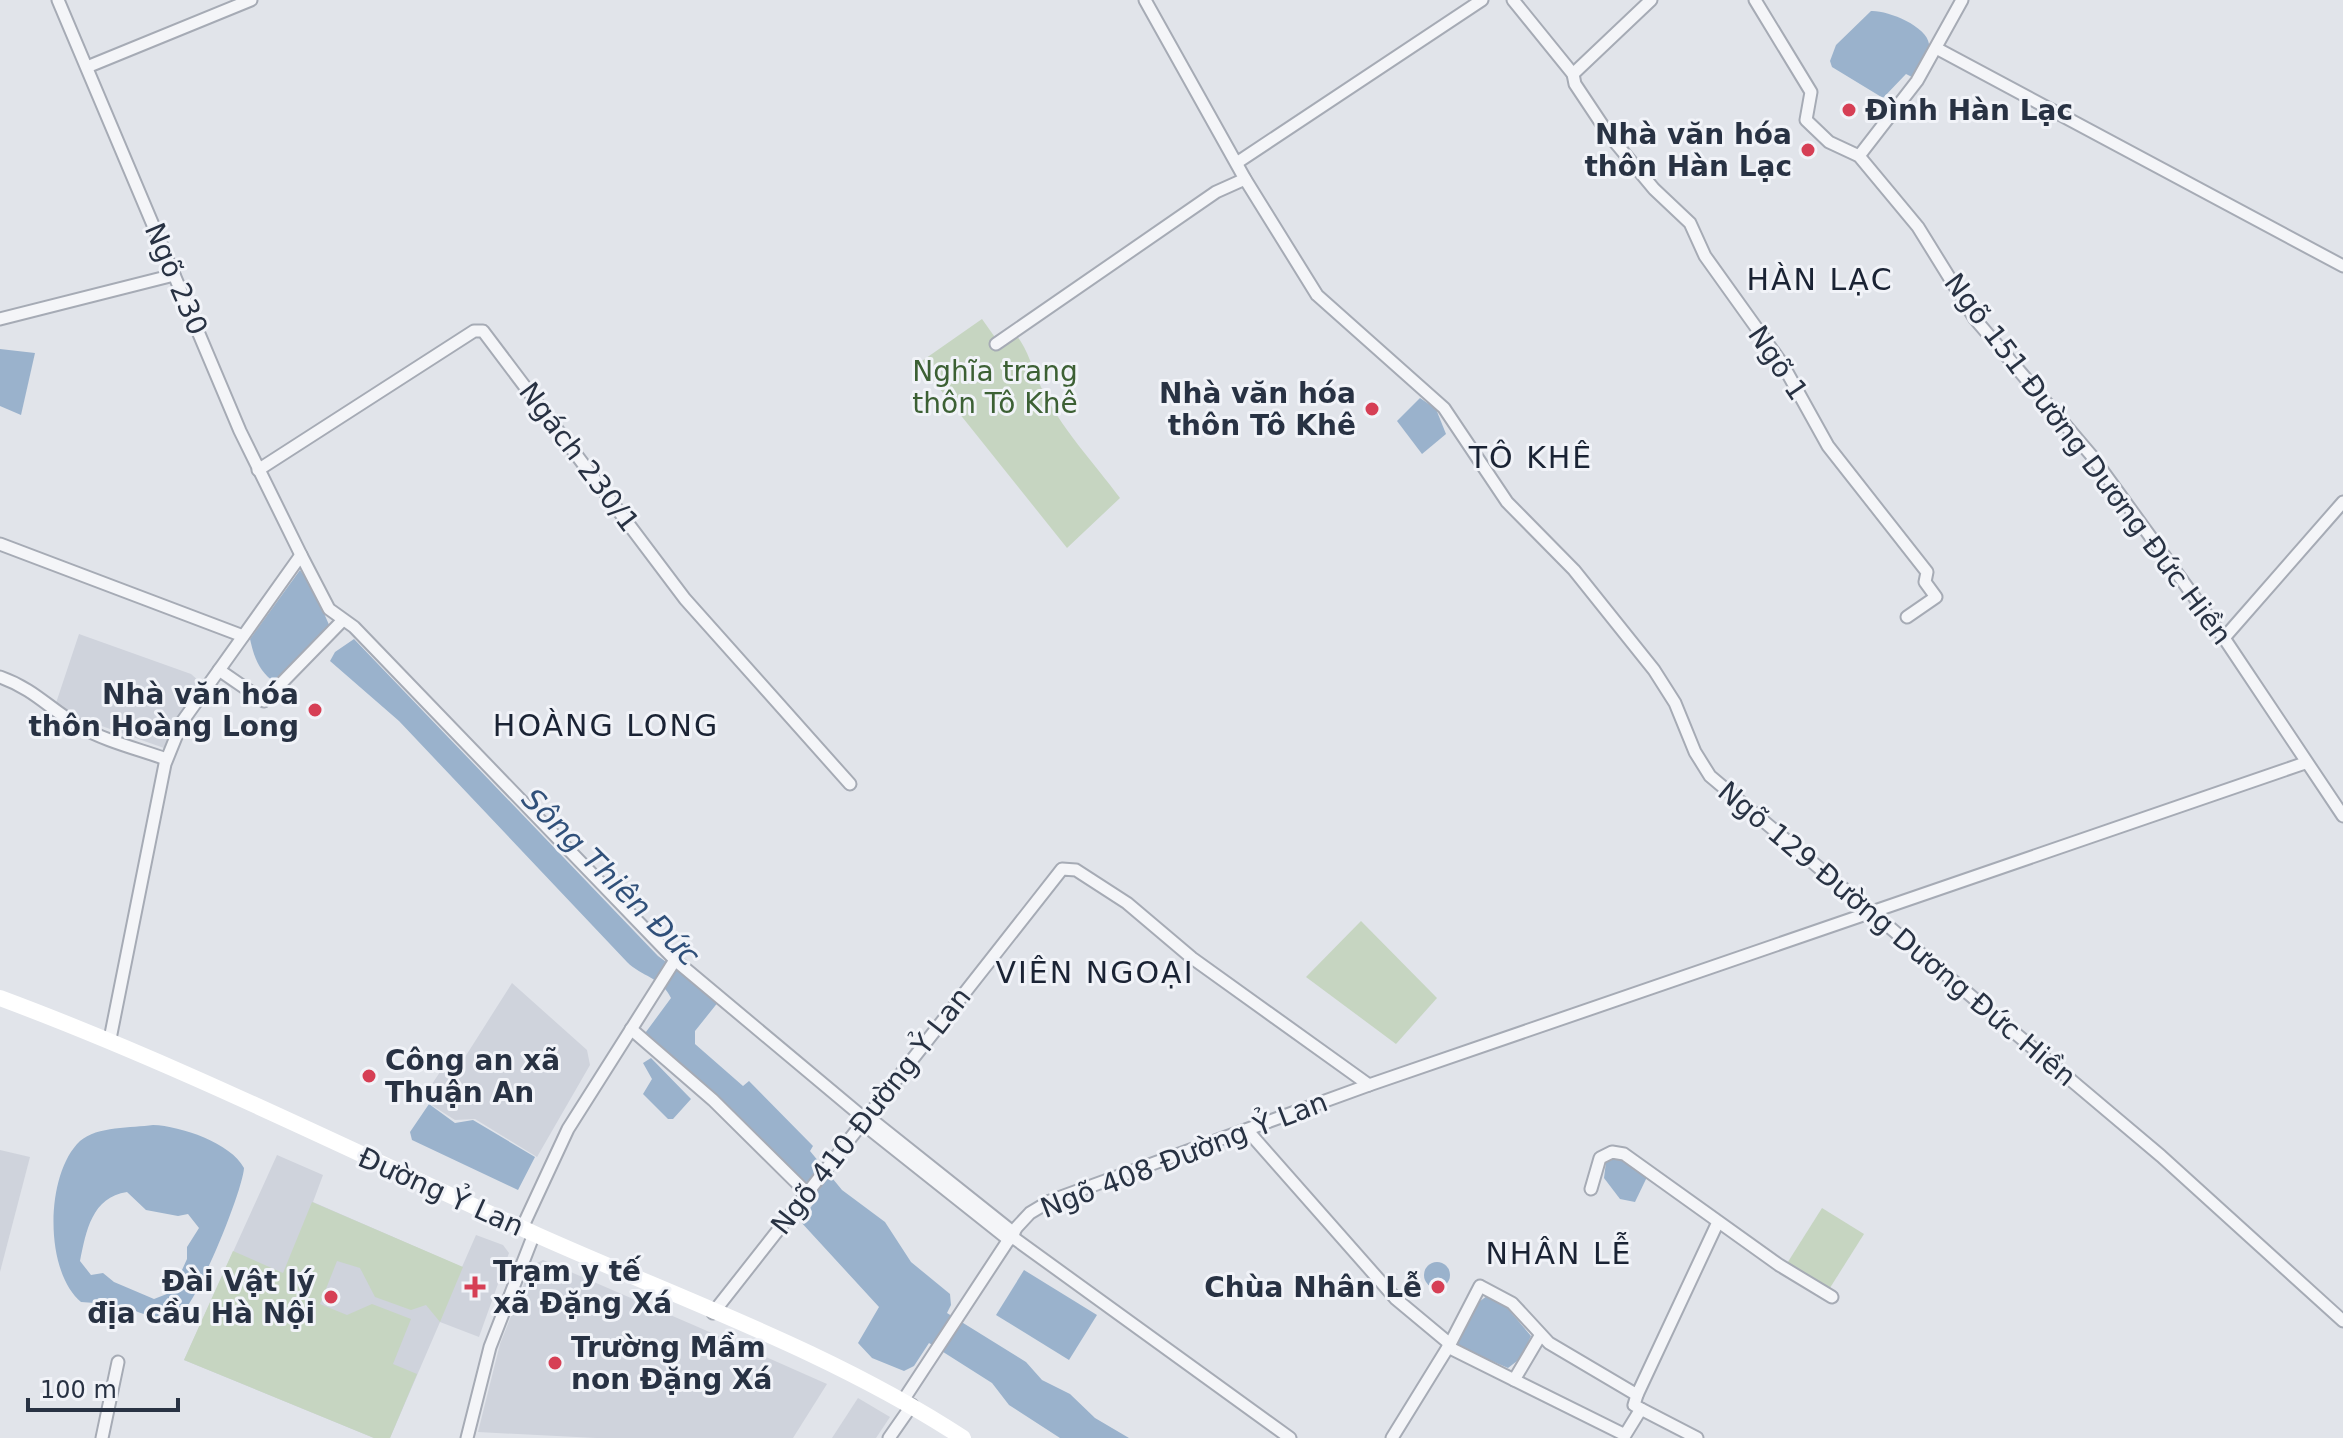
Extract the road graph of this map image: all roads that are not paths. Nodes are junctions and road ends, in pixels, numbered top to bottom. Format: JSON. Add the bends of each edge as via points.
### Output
{"nodes":[{"id":1,"x":58,"y":0,"type":"edge"},
{"id":2,"x":251,"y":0,"type":"edge"},
{"id":3,"x":1145,"y":0,"type":"edge"},
{"id":4,"x":1482,"y":0,"type":"edge"},
{"id":5,"x":1513,"y":0,"type":"edge"},
{"id":6,"x":1651,"y":0,"type":"edge"},
{"id":7,"x":1755,"y":0,"type":"edge"},
{"id":8,"x":1962,"y":0,"type":"edge"},
{"id":9,"x":1936,"y":48,"type":"junction"},
{"id":10,"x":87,"y":67,"type":"junction"},
{"id":11,"x":1573,"y":74,"type":"junction"},
{"id":12,"x":1859,"y":156,"type":"junction"},
{"id":13,"x":1238,"y":162,"type":"junction"},
{"id":14,"x":1245,"y":179,"type":"junction"},
{"id":15,"x":2343,"y":266,"type":"edge"},
{"id":16,"x":174,"y":275,"type":"junction"},
{"id":17,"x":0,"y":319,"type":"edge"},
{"id":18,"x":996,"y":344,"type":"dead end"},
{"id":19,"x":258,"y":470,"type":"junction"},
{"id":20,"x":2343,"y":502,"type":"edge"},
{"id":21,"x":0,"y":544,"type":"edge"},
{"id":22,"x":301,"y":555,"type":"junction"},
{"id":23,"x":1907,"y":617,"type":"dead end"},
{"id":24,"x":343,"y":620,"type":"junction"},
{"id":25,"x":243,"y":636,"type":"junction"},
{"id":26,"x":2224,"y":638,"type":"junction"},
{"id":27,"x":219,"y":670,"type":"junction"},
{"id":28,"x":0,"y":677,"type":"edge"},
{"id":29,"x":166,"y":759,"type":"junction"},
{"id":30,"x":2305,"y":763,"type":"junction"},
{"id":31,"x":850,"y":784,"type":"dead end"},
{"id":32,"x":2343,"y":816,"type":"edge"},
{"id":33,"x":1875,"y":912,"type":"junction"},
{"id":34,"x":675,"y":960,"type":"junction"},
{"id":35,"x":0,"y":998,"type":"edge"},
{"id":36,"x":631,"y":1029,"type":"junction"},
{"id":37,"x":110,"y":1039,"type":"junction"},
{"id":38,"x":1369,"y":1085,"type":"junction"},
{"id":39,"x":865,"y":1119,"type":"junction"},
{"id":40,"x":1247,"y":1130,"type":"junction"},
{"id":41,"x":1591,"y":1189,"type":"dead end"},
{"id":42,"x":808,"y":1194,"type":"junction"},
{"id":43,"x":1718,"y":1222,"type":"junction"},
{"id":44,"x":528,"y":1231,"type":"junction"},
{"id":45,"x":1011,"y":1236,"type":"junction"},
{"id":46,"x":1832,"y":1297,"type":"dead end"},
{"id":47,"x":713,"y":1313,"type":"junction"},
{"id":48,"x":2343,"y":1321,"type":"edge"},
{"id":49,"x":1540,"y":1336,"type":"junction"},
{"id":50,"x":1449,"y":1346,"type":"junction"},
{"id":51,"x":118,"y":1362,"type":"dead end"},
{"id":52,"x":1514,"y":1380,"type":"junction"},
{"id":53,"x":1637,"y":1395,"type":"junction"},
{"id":54,"x":908,"y":1402,"type":"junction"},
{"id":55,"x":1641,"y":1409,"type":"junction"},
{"id":56,"x":102,"y":1438,"type":"edge"},
{"id":57,"x":467,"y":1438,"type":"edge"},
{"id":58,"x":889,"y":1438,"type":"edge"},
{"id":59,"x":963,"y":1438,"type":"edge"},
{"id":60,"x":1290,"y":1438,"type":"edge"},
{"id":61,"x":1392,"y":1438,"type":"edge"},
{"id":62,"x":1697,"y":1438,"type":"edge"}],
"edges":[{"from":1,"to":10,"type":"street","name":"Ngõ 230"},
{"from":2,"to":10,"type":"street"},
{"from":3,"to":13,"type":"street","name":"Ngõ 129 Đường Dương Đức Hiền"},
{"from":4,"to":13,"type":"street"},
{"from":5,"to":11,"type":"street"},
{"from":6,"to":11,"type":"street"},
{"from":7,"to":12,"type":"street","name":"Ngõ 151 Đường Dương Đức Hiền","via":[[1811,92],[1806,120],[1829,142]]},
{"from":8,"to":9,"type":"street"},
{"from":9,"to":12,"type":"street"},
{"from":9,"to":15,"type":"street"},
{"from":10,"to":16,"type":"street","name":"Ngõ 230"},
{"from":11,"to":23,"type":"street","name":"Ngõ 1","via":[[1609,135],[1690,223],[1705,256],[1783,365],[1828,446],[1927,572],[1925,582],[1936,597]]},
{"from":12,"to":26,"type":"street","name":"Ngõ 151 Đường Dương Đức Hiền","via":[[1918,227],[1975,319],[2091,455]]},
{"from":13,"to":14,"type":"street","name":"Ngõ 129 Đường Dương Đức Hiền"},
{"from":14,"to":18,"type":"street","via":[[1216,192]]},
{"from":14,"to":33,"type":"street","name":"Ngõ 129 Đường Dương Đức Hiền","via":[[1324,303],[1444,408],[1507,502],[1624,629],[1673,698],[1710,776]]},
{"from":16,"to":17,"type":"street"},
{"from":16,"to":19,"type":"street","name":"Ngõ 230"},
{"from":19,"to":22,"type":"street","name":"Ngõ 230"},
{"from":19,"to":31,"type":"street","name":"Ngách 230/1","via":[[395,379],[474,331],[483,331],[685,599]]},
{"from":20,"to":26,"type":"street"},
{"from":21,"to":25,"type":"street"},
{"from":22,"to":24,"type":"street","name":"Ngõ 230","via":[[323,600]]},
{"from":22,"to":25,"type":"street"},
{"from":24,"to":27,"type":"street","via":[[264,701]]},
{"from":24,"to":34,"type":"street","name":"Ngõ 230"},
{"from":25,"to":27,"type":"street"},
{"from":26,"to":30,"type":"street","name":"Ngõ 151 Đường Dương Đức Hiền"},
{"from":27,"to":29,"type":"street","via":[[182,722]]},
{"from":28,"to":29,"type":"street","via":[[37,693],[82,728]]},
{"from":29,"to":37,"type":"street"},
{"from":30,"to":32,"type":"street","name":"Ngõ 151 Đường Dương Đức Hiền"},
{"from":30,"to":33,"type":"street","name":"Ngõ 408 Đường Ỷ Lan"},
{"from":33,"to":38,"type":"street","name":"Ngõ 408 Đường Ỷ Lan"},
{"from":33,"to":48,"type":"street","name":"Ngõ 129 Đường Dương Đức Hiền","via":[[2161,1156]]},
{"from":34,"to":36,"type":"street"},
{"from":34,"to":39,"type":"street","name":"Ngõ 230"},
{"from":35,"to":37,"type":"main road","name":"Đường Ỷ Lan"},
{"from":36,"to":42,"type":"street","via":[[722,1108]]},
{"from":36,"to":44,"type":"street","via":[[568,1129]]},
{"from":37,"to":44,"type":"main road","name":"Đường Ỷ Lan"},
{"from":38,"to":39,"type":"street","name":"Ngõ 410 Đường Ỷ Lan","via":[[1192,958],[1127,903],[1066,867],[1051,878]]},
{"from":38,"to":40,"type":"street","name":"Ngõ 408 Đường Ỷ Lan"},
{"from":39,"to":42,"type":"street","name":"Ngõ 410 Đường Ỷ Lan"},
{"from":39,"to":45,"type":"street","name":"Ngõ 230"},
{"from":40,"to":45,"type":"street","name":"Ngõ 408 Đường Ỷ Lan","via":[[1041,1205]]},
{"from":40,"to":50,"type":"street","via":[[1396,1299]]},
{"from":41,"to":43,"type":"street","via":[[1597,1161],[1619,1152]]},
{"from":42,"to":47,"type":"street","name":"Ngõ 410 Đường Ỷ Lan"},
{"from":43,"to":46,"type":"street"},
{"from":43,"to":53,"type":"street"},
{"from":44,"to":47,"type":"main road","name":"Đường Ỷ Lan"},
{"from":44,"to":57,"type":"street"},
{"from":45,"to":54,"type":"street","name":"Ngõ 408 Đường Ỷ Lan","via":[[925,1366]]},
{"from":45,"to":60,"type":"street","name":"Ngõ 230"},
{"from":47,"to":54,"type":"main road","name":"Đường Ỷ Lan"},
{"from":49,"to":50,"type":"street","via":[[1512,1303],[1480,1286]]},
{"from":49,"to":52,"type":"street"},
{"from":49,"to":53,"type":"street"},
{"from":50,"to":52,"type":"street"},
{"from":50,"to":61,"type":"street"},
{"from":51,"to":56,"type":"street"},
{"from":52,"to":55,"type":"street","via":[[1625,1435]]},
{"from":53,"to":55,"type":"street","via":[[1634,1402]]},
{"from":54,"to":58,"type":"street","name":"Ngõ 408 Đường Ỷ Lan"},
{"from":54,"to":59,"type":"main road","name":"Đường Ỷ Lan"},
{"from":55,"to":62,"type":"street"}]}
